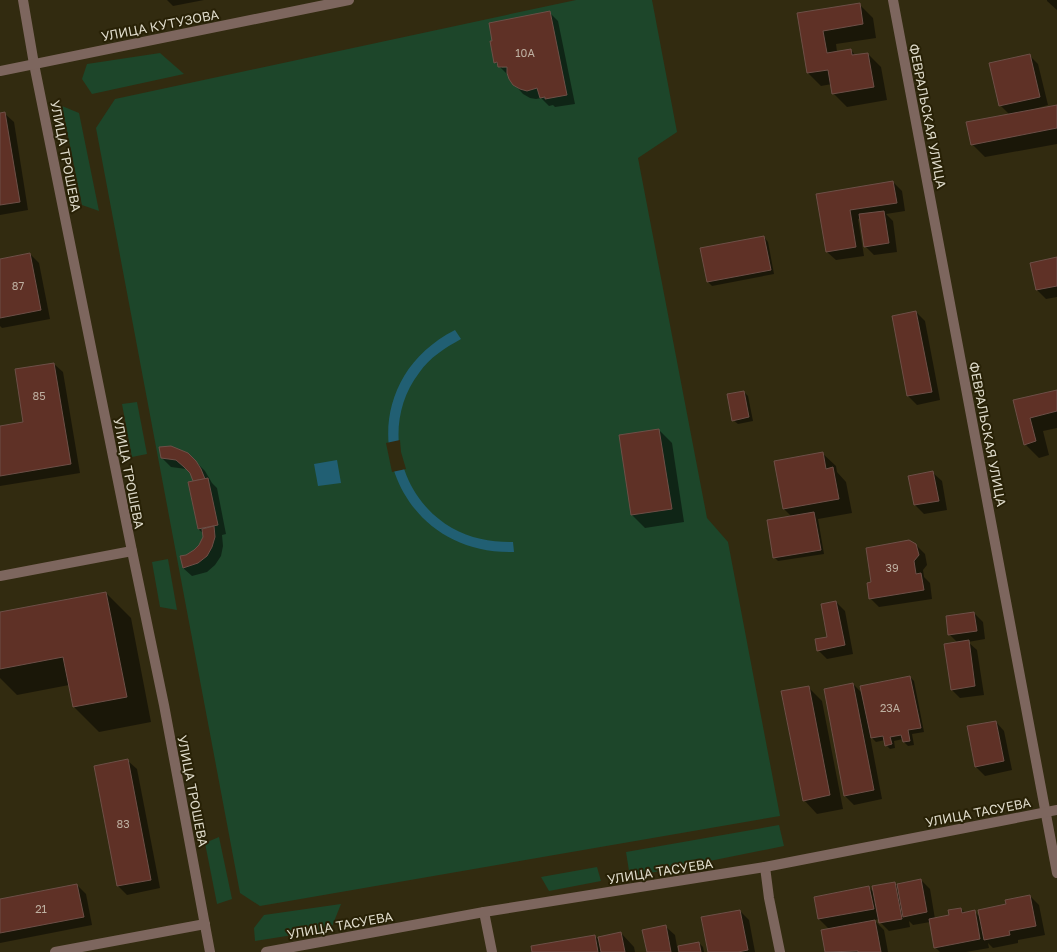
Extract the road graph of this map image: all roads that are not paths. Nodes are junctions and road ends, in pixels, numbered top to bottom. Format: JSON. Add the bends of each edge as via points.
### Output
{"nodes":[{"id":1,"x":23,"y":0,"type":"edge"},
{"id":2,"x":349,"y":0,"type":"edge"},
{"id":3,"x":893,"y":0,"type":"edge"},
{"id":4,"x":34,"y":64,"type":"junction"},
{"id":5,"x":0,"y":72,"type":"edge"},
{"id":6,"x":132,"y":551,"type":"junction"},
{"id":7,"x":0,"y":576,"type":"edge"},
{"id":8,"x":1057,"y":810,"type":"edge"},
{"id":9,"x":1046,"y":812,"type":"junction"},
{"id":10,"x":765,"y":867,"type":"junction"},
{"id":11,"x":1057,"y":873,"type":"edge"},
{"id":12,"x":484,"y":912,"type":"junction"},
{"id":13,"x":205,"y":924,"type":"junction"},
{"id":14,"x":55,"y":952,"type":"edge"},
{"id":15,"x":210,"y":952,"type":"edge"},
{"id":16,"x":266,"y":952,"type":"edge"},
{"id":17,"x":492,"y":952,"type":"edge"},
{"id":18,"x":780,"y":952,"type":"edge"}],
"edges":[{"from":1,"to":4,"type":"street","name":"УЛИЦА ТРОШЕВА"},
{"from":2,"to":4,"type":"street","name":"УЛИЦА КУТУЗОВА"},
{"from":3,"to":9,"type":"street","name":"ФЕВРАЛЬСКАЯ УЛИЦА"},
{"from":4,"to":5,"type":"street","name":"УЛИЦА КУТУЗОВА"},
{"from":4,"to":6,"type":"street","name":"УЛИЦА ТРОШЕВА"},
{"from":6,"to":7,"type":"street"},
{"from":6,"to":13,"type":"street","name":"УЛИЦА ТРОШЕВА"},
{"from":8,"to":9,"type":"street","name":"УЛИЦА ТАСУЕВА"},
{"from":9,"to":10,"type":"street","name":"УЛИЦА ТАСУЕВА"},
{"from":9,"to":11,"type":"street","name":"ФЕВРАЛЬСКАЯ УЛИЦА"},
{"from":10,"to":12,"type":"street","name":"УЛИЦА ТАСУЕВА"},
{"from":10,"to":18,"type":"street"},
{"from":12,"to":16,"type":"street","name":"УЛИЦА ТАСУЕВА"},
{"from":12,"to":17,"type":"street"},
{"from":13,"to":14,"type":"street"},
{"from":13,"to":15,"type":"street","name":"УЛИЦА ТРОШЕВА"}]}
